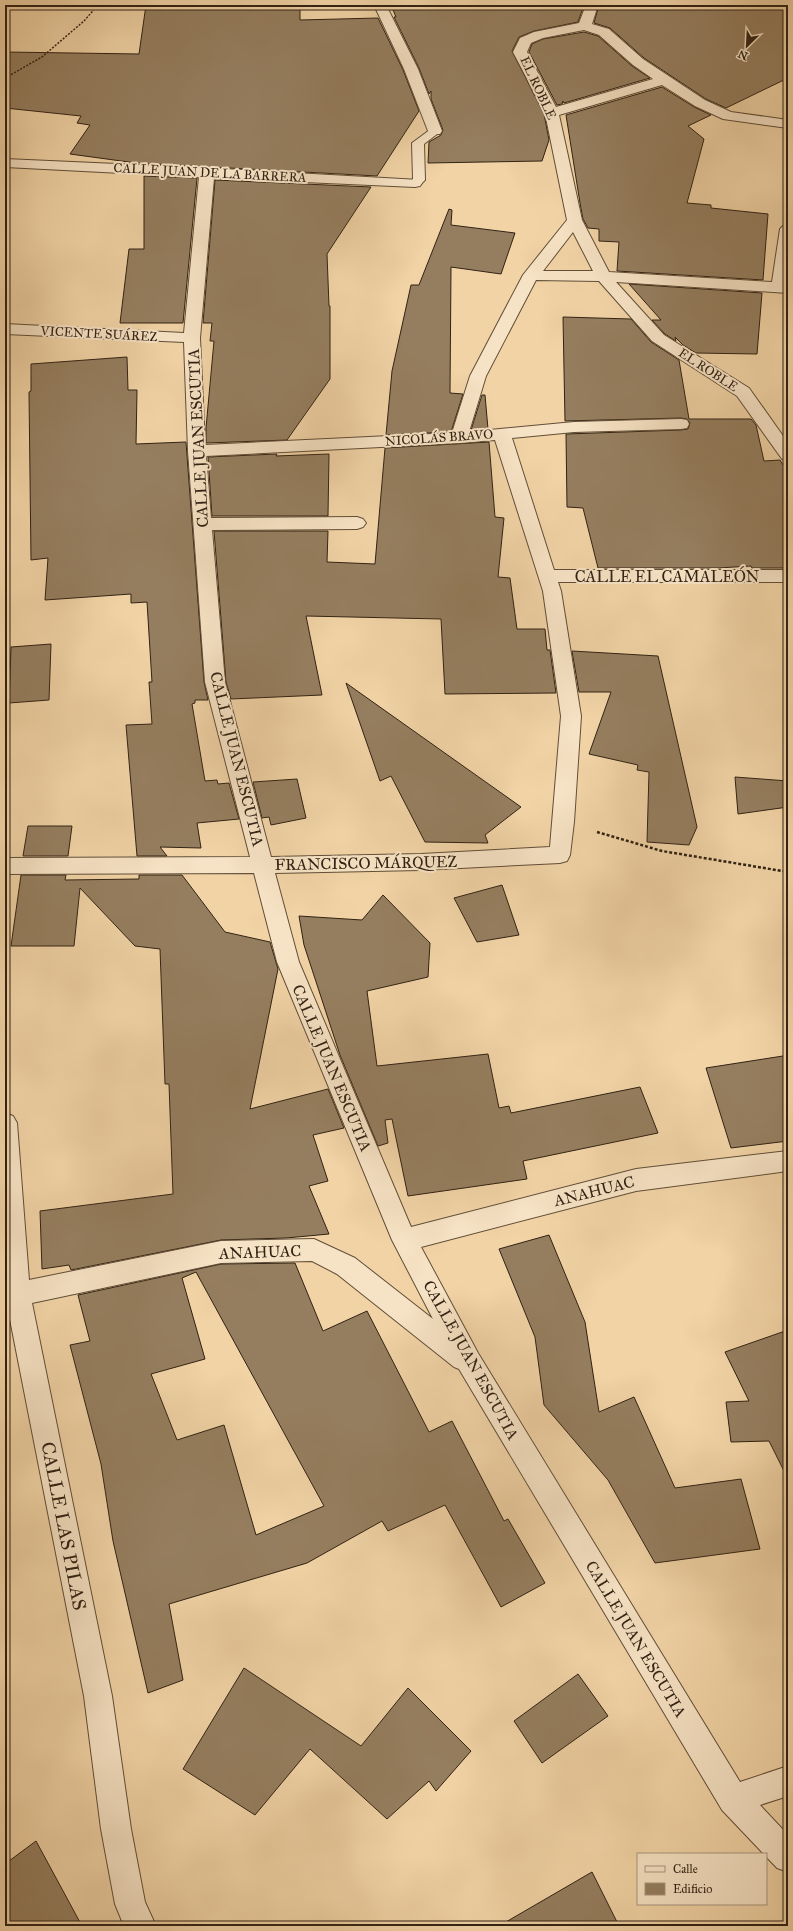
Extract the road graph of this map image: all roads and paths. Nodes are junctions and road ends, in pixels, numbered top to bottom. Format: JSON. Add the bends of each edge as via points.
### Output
{"nodes":[{"id":1,"x":98,"y":5,"type":"edge"},
{"id":2,"x":380,"y":5,"type":"edge"},
{"id":3,"x":592,"y":5,"type":"edge"},
{"id":4,"x":585,"y":26,"type":"junction"},
{"id":5,"x":5,"y":78,"type":"edge"},
{"id":6,"x":664,"y":80,"type":"junction"},
{"id":7,"x":552,"y":113,"type":"junction"},
{"id":8,"x":788,"y":124,"type":"edge"},
{"id":9,"x":435,"y":131,"type":"joint"},
{"id":10,"x":5,"y":163,"type":"edge"},
{"id":11,"x":207,"y":172,"type":"junction"},
{"id":12,"x":415,"y":183,"type":"joint"},
{"id":13,"x":576,"y":220,"type":"junction"},
{"id":14,"x":788,"y":229,"type":"edge"},
{"id":15,"x":531,"y":275,"type":"junction"},
{"id":16,"x":603,"y":276,"type":"junction"},
{"id":17,"x":783,"y":288,"type":"edge"},
{"id":18,"x":5,"y":329,"type":"edge"},
{"id":19,"x":192,"y":338,"type":"junction"},
{"id":20,"x":681,"y":424,"type":"dead end"},
{"id":21,"x":502,"y":434,"type":"junction"},
{"id":22,"x":459,"y":438,"type":"junction"},
{"id":23,"x":197,"y":451,"type":"junction"},
{"id":24,"x":788,"y":455,"type":"edge"},
{"id":25,"x":357,"y":523,"type":"dead end"},
{"id":26,"x":202,"y":524,"type":"junction"},
{"id":27,"x":547,"y":576,"type":"junction"},
{"id":28,"x":788,"y":576,"type":"edge"},
{"id":29,"x":564,"y":822,"type":"junction"},
{"id":30,"x":560,"y":855,"type":"joint"},
{"id":31,"x":264,"y":865,"type":"junction"},
{"id":32,"x":5,"y":866,"type":"edge"},
{"id":33,"x":788,"y":872,"type":"edge"},
{"id":34,"x":5,"y":1123,"type":"edge"},
{"id":35,"x":788,"y":1162,"type":"edge"},
{"id":36,"x":404,"y":1240,"type":"junction"},
{"id":37,"x":18,"y":1294,"type":"junction"},
{"id":38,"x":469,"y":1362,"type":"junction"},
{"id":39,"x":788,"y":1781,"type":"edge"},
{"id":40,"x":733,"y":1799,"type":"junction"},
{"id":41,"x":788,"y":1857,"type":"edge"},
{"id":42,"x":140,"y":1926,"type":"edge"}],
"edges":[{"from":1,"to":5,"type":"path","via":[[84,21],[42,57]]},
{"from":2,"to":9,"type":"street","via":[[411,69]]},
{"from":3,"to":4,"type":"street"},
{"from":4,"to":6,"type":"street","name":"EL ROBLE","via":[[604,32],[638,62]]},
{"from":4,"to":7,"type":"street","name":"EL ROBLE","via":[[539,35],[526,41],[520,52]]},
{"from":6,"to":7,"type":"street"},
{"from":6,"to":8,"type":"street","name":"EL ROBLE","via":[[700,103],[728,116]]},
{"from":7,"to":13,"type":"street","name":"EL ROBLE"},
{"from":9,"to":12,"type":"lane","via":[[418,143],[418,180]]},
{"from":10,"to":11,"type":"street","name":"CALLE JUAN DE LA BARRERA"},
{"from":11,"to":12,"type":"street","name":"CALLE JUAN DE LA BARRERA"},
{"from":11,"to":19,"type":"street","name":"CALLE JUAN ESCUTIA"},
{"from":13,"to":15,"type":"street"},
{"from":13,"to":16,"type":"street","name":"EL ROBLE"},
{"from":14,"to":17,"type":"street"},
{"from":15,"to":16,"type":"street"},
{"from":15,"to":22,"type":"street","via":[[478,376]]},
{"from":16,"to":17,"type":"street"},
{"from":16,"to":24,"type":"street","name":"EL ROBLE","via":[[658,338],[743,392]]},
{"from":18,"to":19,"type":"street","name":"VICENTE SUÁREZ"},
{"from":19,"to":23,"type":"street","name":"CALLE JUAN ESCUTIA"},
{"from":20,"to":21,"type":"street","name":"NICOLÁS BRAVO","via":[[574,426]]},
{"from":21,"to":22,"type":"street","name":"NICOLÁS BRAVO"},
{"from":21,"to":27,"type":"street","name":"CALLE EL CAMALEÓN"},
{"from":22,"to":23,"type":"street","name":"NICOLÁS BRAVO"},
{"from":23,"to":26,"type":"street","name":"CALLE JUAN ESCUTIA"},
{"from":25,"to":26,"type":"street"},
{"from":26,"to":31,"type":"street","name":"CALLE JUAN ESCUTIA","via":[[215,682]]},
{"from":27,"to":28,"type":"street","name":"CALLE EL CAMALEÓN"},
{"from":27,"to":29,"type":"street","name":"CALLE EL CAMALEÓN","via":[[552,591],[571,716]]},
{"from":29,"to":30,"type":"street","name":"CALLE EL CAMALEÓN"},
{"from":29,"to":33,"type":"path","via":[[662,851]]},
{"from":30,"to":31,"type":"street","name":"FRANCISCO MÁRQUEZ","via":[[477,861]]},
{"from":31,"to":32,"type":"street","name":"FRANCISCO MÁRQUEZ"},
{"from":31,"to":36,"type":"street","name":"CALLE JUAN ESCUTIA","via":[[288,962]]},
{"from":34,"to":37,"type":"street","name":"CALLE LAS PILAS"},
{"from":35,"to":36,"type":"street","name":"ANAHUAC","via":[[636,1180]]},
{"from":36,"to":38,"type":"street","name":"CALLE JUAN ESCUTIA"},
{"from":37,"to":38,"type":"street","name":"ANAHUAC","via":[[221,1252],[314,1250],[346,1266]]},
{"from":37,"to":42,"type":"street","name":"CALLE LAS PILAS","via":[[98,1696],[116,1830],[130,1904]]},
{"from":38,"to":40,"type":"street","name":"CALLE JUAN ESCUTIA"},
{"from":39,"to":40,"type":"street"},
{"from":40,"to":41,"type":"street","name":"CALLE JUAN ESCUTIA"}]}
